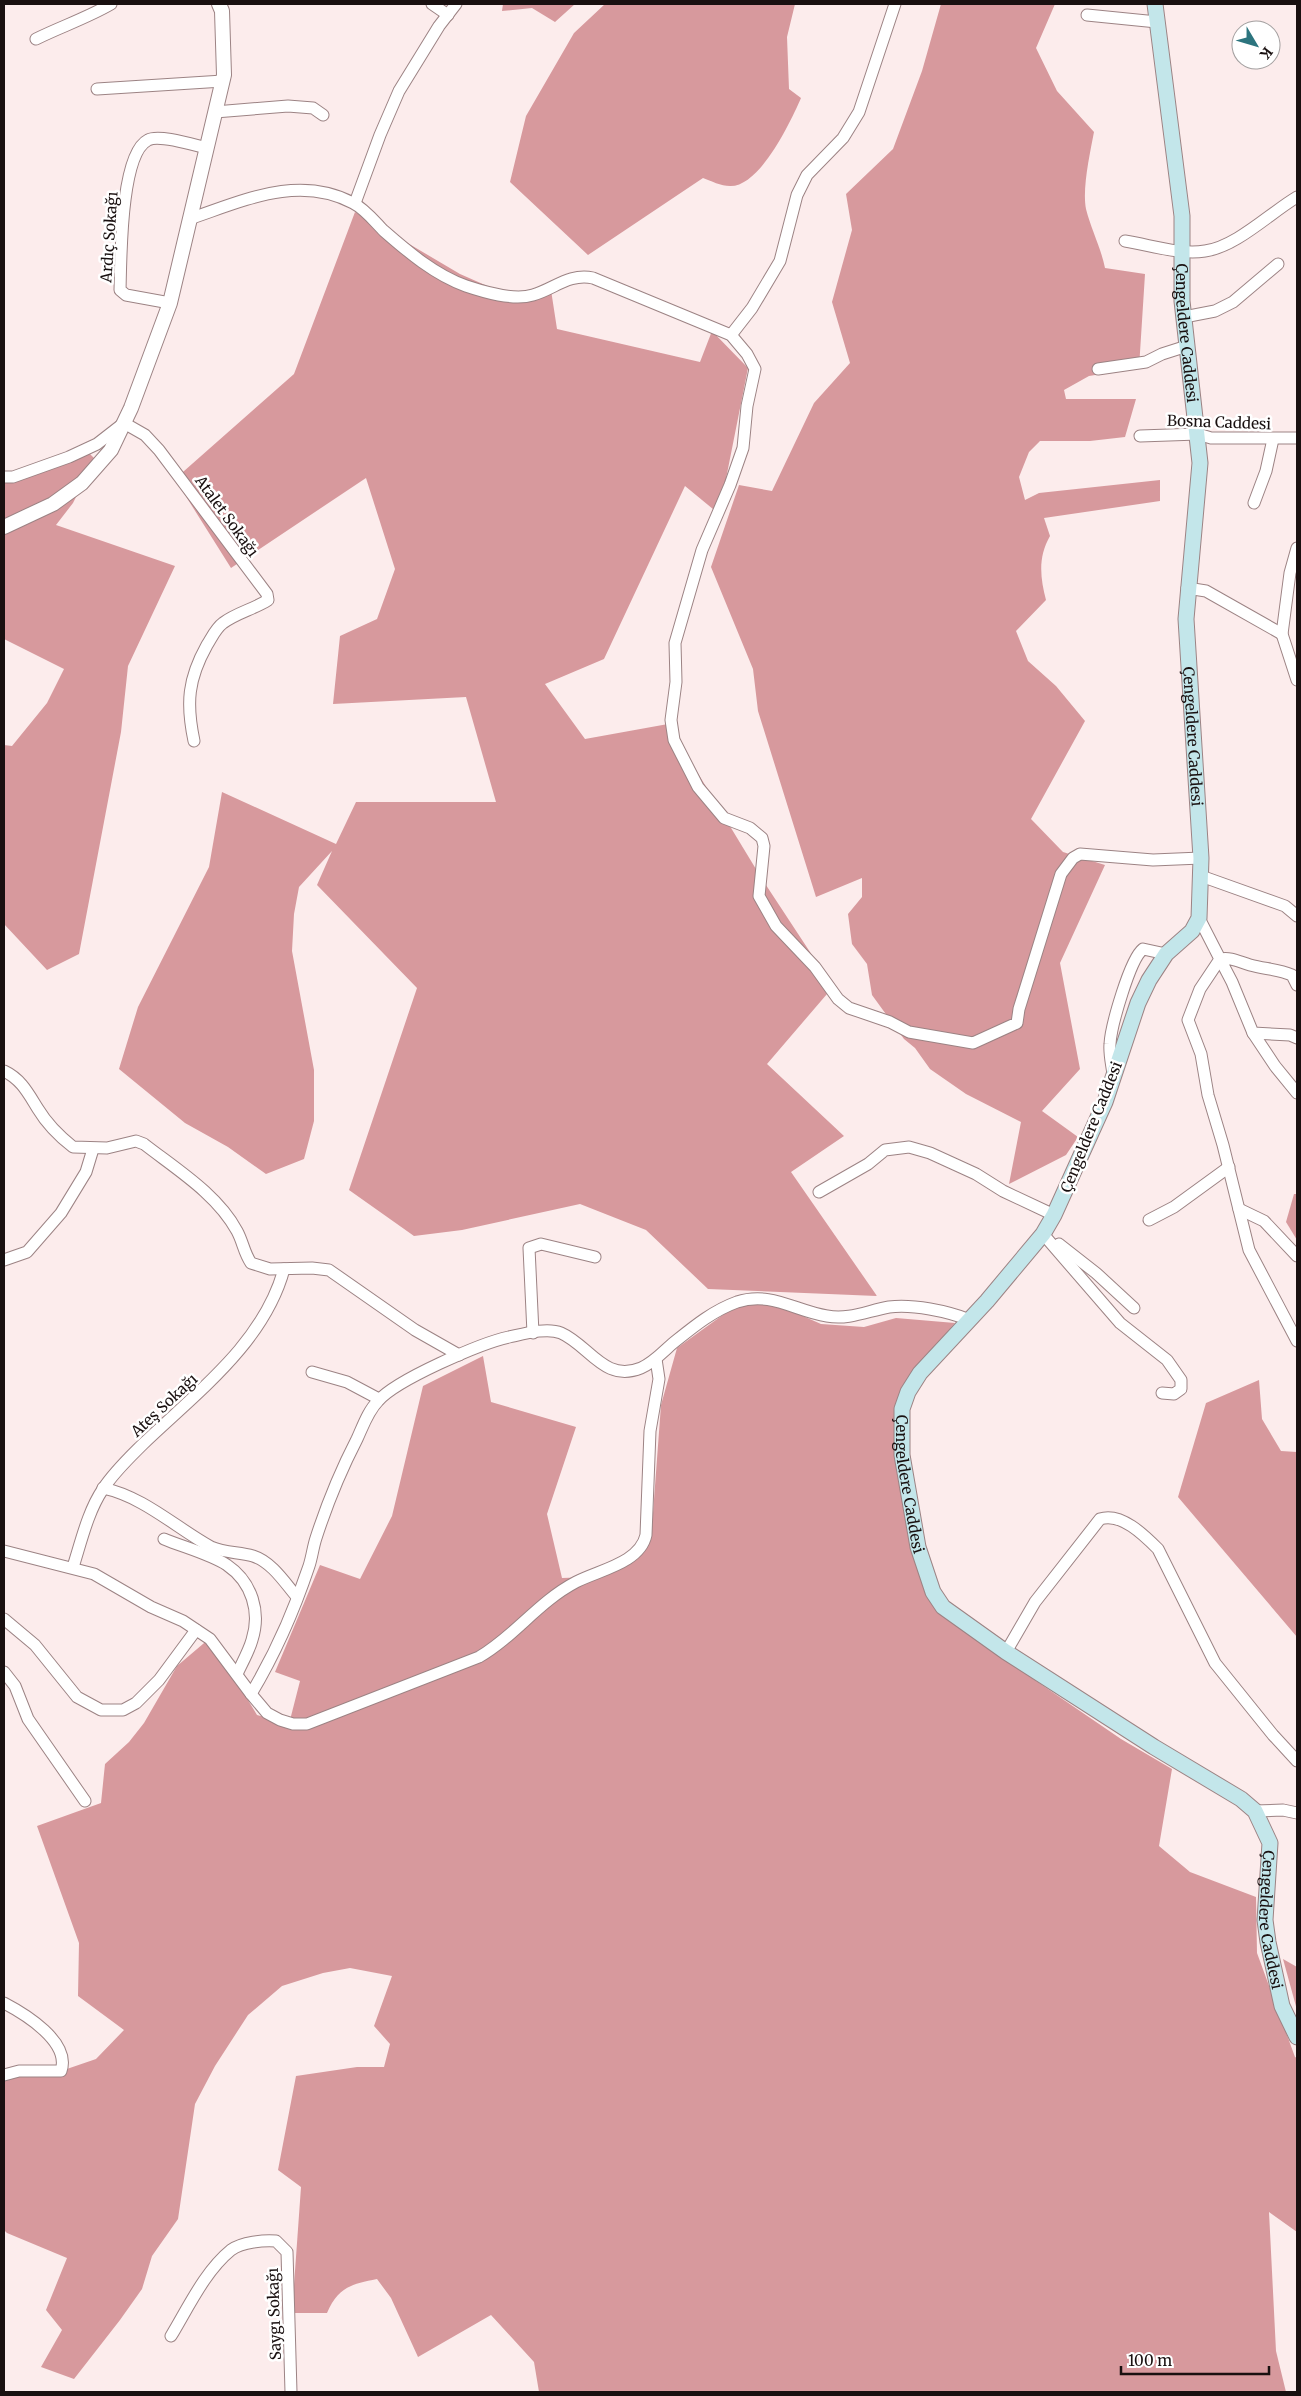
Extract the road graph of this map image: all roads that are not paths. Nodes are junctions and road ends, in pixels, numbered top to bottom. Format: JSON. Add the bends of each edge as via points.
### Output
{"nodes":[{"id":1,"x":111,"y":4,"type":"edge"},
{"id":2,"x":219,"y":4,"type":"edge"},
{"id":3,"x":432,"y":4,"type":"edge"},
{"id":4,"x":456,"y":4,"type":"edge"},
{"id":5,"x":895,"y":4,"type":"edge"},
{"id":6,"x":1155,"y":4,"type":"edge"},
{"id":7,"x":448,"y":15,"type":"junction"},
{"id":8,"x":1087,"y":15,"type":"dead end"},
{"id":9,"x":1157,"y":22,"type":"junction"},
{"id":10,"x":36,"y":39,"type":"dead end"},
{"id":11,"x":223,"y":80,"type":"junction"},
{"id":12,"x":97,"y":89,"type":"dead end"},
{"id":13,"x":215,"y":112,"type":"junction"},
{"id":14,"x":323,"y":114,"type":"dead end"},
{"id":15,"x":207,"y":148,"type":"junction"},
{"id":16,"x":1297,"y":197,"type":"edge"},
{"id":17,"x":355,"y":203,"type":"junction"},
{"id":18,"x":189,"y":219,"type":"junction"},
{"id":19,"x":1125,"y":241,"type":"dead end"},
{"id":20,"x":1182,"y":251,"type":"junction"},
{"id":21,"x":1278,"y":264,"type":"dead end"},
{"id":22,"x":170,"y":303,"type":"junction"},
{"id":23,"x":1184,"y":317,"type":"junction"},
{"id":24,"x":731,"y":335,"type":"junction"},
{"id":25,"x":1187,"y":346,"type":"junction"},
{"id":26,"x":1098,"y":369,"type":"dead end"},
{"id":27,"x":124,"y":423,"type":"junction"},
{"id":28,"x":1198,"y":434,"type":"junction"},
{"id":29,"x":1140,"y":436,"type":"dead end"},
{"id":30,"x":1297,"y":438,"type":"edge"},
{"id":31,"x":1273,"y":439,"type":"junction"},
{"id":32,"x":4,"y":477,"type":"edge"},
{"id":33,"x":1254,"y":503,"type":"dead end"},
{"id":34,"x":4,"y":527,"type":"edge"},
{"id":35,"x":1297,"y":548,"type":"edge"},
{"id":36,"x":1187,"y":588,"type":"junction"},
{"id":37,"x":1282,"y":634,"type":"junction"},
{"id":38,"x":1297,"y":680,"type":"edge"},
{"id":39,"x":194,"y":741,"type":"dead end"},
{"id":40,"x":1201,"y":858,"type":"junction"},
{"id":41,"x":1201,"y":876,"type":"junction"},
{"id":42,"x":1297,"y":916,"type":"edge"},
{"id":43,"x":1199,"y":918,"type":"junction"},
{"id":44,"x":1166,"y":954,"type":"junction"},
{"id":45,"x":1220,"y":959,"type":"junction"},
{"id":46,"x":1297,"y":985,"type":"edge"},
{"id":47,"x":1253,"y":1033,"type":"junction"},
{"id":48,"x":1297,"y":1038,"type":"edge"},
{"id":49,"x":4,"y":1070,"type":"edge"},
{"id":50,"x":1113,"y":1079,"type":"junction"},
{"id":51,"x":1297,"y":1093,"type":"edge"},
{"id":52,"x":93,"y":1149,"type":"junction"},
{"id":53,"x":1229,"y":1166,"type":"junction"},
{"id":54,"x":819,"y":1192,"type":"dead end"},
{"id":55,"x":1239,"y":1209,"type":"junction"},
{"id":56,"x":1054,"y":1215,"type":"junction"},
{"id":57,"x":1149,"y":1220,"type":"dead end"},
{"id":58,"x":1043,"y":1234,"type":"junction"},
{"id":59,"x":1297,"y":1256,"type":"edge"},
{"id":60,"x":595,"y":1257,"type":"dead end"},
{"id":61,"x":4,"y":1260,"type":"edge"},
{"id":62,"x":284,"y":1269,"type":"junction"},
{"id":63,"x":1134,"y":1308,"type":"dead end"},
{"id":64,"x":970,"y":1320,"type":"junction"},
{"id":65,"x":533,"y":1332,"type":"junction"},
{"id":66,"x":1297,"y":1341,"type":"edge"},
{"id":67,"x":459,"y":1355,"type":"junction"},
{"id":68,"x":656,"y":1359,"type":"junction"},
{"id":69,"x":312,"y":1372,"type":"dead end"},
{"id":70,"x":1162,"y":1393,"type":"dead end"},
{"id":71,"x":380,"y":1399,"type":"junction"},
{"id":72,"x":103,"y":1488,"type":"junction"},
{"id":73,"x":164,"y":1538,"type":"dead end"},
{"id":74,"x":4,"y":1551,"type":"edge"},
{"id":75,"x":73,"y":1567,"type":"junction"},
{"id":76,"x":297,"y":1596,"type":"junction"},
{"id":77,"x":4,"y":1619,"type":"edge"},
{"id":78,"x":196,"y":1630,"type":"junction"},
{"id":79,"x":1006,"y":1652,"type":"junction"},
{"id":80,"x":4,"y":1672,"type":"edge"},
{"id":81,"x":237,"y":1674,"type":"junction"},
{"id":82,"x":251,"y":1694,"type":"junction"},
{"id":83,"x":1297,"y":1761,"type":"edge"},
{"id":84,"x":84,"y":1801,"type":"dead end"},
{"id":85,"x":1255,"y":1811,"type":"junction"},
{"id":86,"x":1297,"y":1813,"type":"edge"},
{"id":87,"x":4,"y":2003,"type":"edge"},
{"id":88,"x":1297,"y":2037,"type":"edge"},
{"id":89,"x":4,"y":2075,"type":"edge"},
{"id":90,"x":171,"y":2336,"type":"dead end"},
{"id":91,"x":291,"y":2392,"type":"edge"}],
"edges":[{"from":1,"to":10,"type":"street"},
{"from":2,"to":11,"type":"street","via":[[222,11]]},
{"from":3,"to":7,"type":"street"},
{"from":4,"to":7,"type":"street"},
{"from":5,"to":24,"type":"street","via":[[859,112],[843,138],[808,175],[796,195],[780,261],[752,308]]},
{"from":6,"to":9,"type":"main road","name":"Çengeldere Caddesi"},
{"from":7,"to":17,"type":"street","via":[[399,91]]},
{"from":8,"to":9,"type":"street"},
{"from":9,"to":20,"type":"main road","name":"Çengeldere Caddesi","via":[[1182,216]]},
{"from":11,"to":12,"type":"street"},
{"from":11,"to":13,"type":"street"},
{"from":13,"to":14,"type":"street","via":[[288,106],[313,108]]},
{"from":13,"to":15,"type":"street"},
{"from":15,"to":18,"type":"street"},
{"from":15,"to":22,"type":"street","name":"Ardıç Sokağı","via":[[158,137],[147,140],[139,150],[124,199],[120,290],[126,295]]},
{"from":16,"to":20,"type":"street","via":[[1233,242],[1206,251]]},
{"from":17,"to":18,"type":"street","via":[[309,189],[287,189]]},
{"from":17,"to":24,"type":"street","via":[[404,249],[465,285],[495,294],[522,297],[581,275]]},
{"from":18,"to":22,"type":"street"},
{"from":19,"to":20,"type":"street"},
{"from":20,"to":23,"type":"main road","name":"Çengeldere Caddesi"},
{"from":21,"to":23,"type":"street","via":[[1233,302],[1215,311]]},
{"from":22,"to":27,"type":"street"},
{"from":23,"to":25,"type":"main road","name":"Çengeldere Caddesi"},
{"from":24,"to":40,"type":"street","via":[[755,369],[743,448],[702,550],[675,643],[676,682],[671,720],[674,740],[698,787],[724,818],[750,828],[762,838],[759,896],[776,926],[815,967],[838,998],[849,1008],[909,1032],[973,1043],[1017,1023],[1061,874],[1073,858],[1080,854],[1154,860]]},
{"from":25,"to":26,"type":"street","via":[[1146,362]]},
{"from":25,"to":28,"type":"main road","name":"Çengeldere Caddesi"},
{"from":27,"to":32,"type":"street","via":[[97,444],[69,457],[13,477]]},
{"from":27,"to":34,"type":"street","via":[[105,458],[82,483],[53,504]]},
{"from":27,"to":39,"type":"street","name":"Atalet Sokağı","via":[[145,434],[159,450],[267,594],[268,600],[223,623],[202,654],[192,677],[188,701]]},
{"from":28,"to":29,"type":"street","name":"Bosna Caddesi"},
{"from":28,"to":31,"type":"street","name":"Bosna Caddesi","via":[[1211,438]]},
{"from":28,"to":36,"type":"main road","name":"Çengeldere Caddesi","via":[[1198,485]]},
{"from":30,"to":31,"type":"street","name":"Bosna Caddesi"},
{"from":31,"to":33,"type":"street"},
{"from":35,"to":37,"type":"street","via":[[1290,573]]},
{"from":36,"to":37,"type":"street","via":[[1206,591]]},
{"from":36,"to":40,"type":"main road","name":"Çengeldere Caddesi","via":[[1186,619]]},
{"from":37,"to":38,"type":"street"},
{"from":40,"to":41,"type":"main road","name":"Çengeldere Caddesi"},
{"from":41,"to":42,"type":"street","via":[[1285,906]]},
{"from":41,"to":43,"type":"main road","name":"Çengeldere Caddesi"},
{"from":43,"to":44,"type":"main road","name":"Çengeldere Caddesi","via":[[1192,931]]},
{"from":43,"to":45,"type":"street"},
{"from":44,"to":50,"type":"main road","name":"Çengeldere Caddesi","via":[[1138,1003]]},
{"from":44,"to":50,"type":"street","via":[[1142,949],[1136,957],[1117,1007],[1110,1044]]},
{"from":45,"to":46,"type":"street","via":[[1228,957],[1250,965],[1281,970],[1292,975]]},
{"from":45,"to":47,"type":"street"},
{"from":45,"to":53,"type":"street","via":[[1200,989],[1188,1020],[1201,1054],[1208,1095]]},
{"from":47,"to":48,"type":"street"},
{"from":47,"to":51,"type":"street"},
{"from":49,"to":52,"type":"street","via":[[28,1090],[38,1109],[61,1138],[73,1147]]},
{"from":50,"to":56,"type":"main road","name":"Çengeldere Caddesi"},
{"from":52,"to":61,"type":"street","via":[[86,1172],[61,1213],[27,1252]]},
{"from":52,"to":62,"type":"street","via":[[136,1141],[144,1144],[203,1189],[237,1231],[251,1263],[270,1269]]},
{"from":53,"to":55,"type":"street"},
{"from":53,"to":57,"type":"street","via":[[1174,1207]]},
{"from":54,"to":56,"type":"street","via":[[868,1164],[885,1150],[909,1147],[976,1174]]},
{"from":55,"to":59,"type":"street","via":[[1264,1221]]},
{"from":55,"to":66,"type":"street","via":[[1249,1250]]},
{"from":56,"to":58,"type":"main road","name":"Çengeldere Caddesi"},
{"from":58,"to":63,"type":"street","via":[[1071,1253]]},
{"from":58,"to":64,"type":"main road","name":"Çengeldere Caddesi"},
{"from":58,"to":70,"type":"street","via":[[1120,1322],[1177,1372],[1181,1389],[1174,1394]]},
{"from":60,"to":65,"type":"street","via":[[542,1244],[529,1248]]},
{"from":62,"to":67,"type":"street","via":[[329,1270],[415,1330]]},
{"from":62,"to":72,"type":"street","name":"Ateş Sokağı","via":[[275,1296],[233,1358]]},
{"from":64,"to":68,"type":"street","via":[[946,1312],[899,1307],[858,1316],[834,1317],[778,1300],[753,1299],[706,1318]]},
{"from":64,"to":79,"type":"main road","name":"Çengeldere Caddesi","via":[[920,1373],[908,1392],[902,1409],[902,1455],[918,1547],[933,1592],[943,1607]]},
{"from":65,"to":67,"type":"street"},
{"from":65,"to":68,"type":"street","via":[[560,1332],[590,1356],[616,1370],[636,1370]]},
{"from":67,"to":71,"type":"street","via":[[398,1386]]},
{"from":68,"to":82,"type":"street","via":[[659,1379],[650,1431],[646,1535],[635,1555],[590,1574],[557,1593],[479,1658],[307,1724],[280,1720],[268,1713]]},
{"from":69,"to":71,"type":"street","via":[[347,1382]]},
{"from":71,"to":76,"type":"street","via":[[370,1411],[344,1464]]},
{"from":72,"to":75,"type":"street","name":"Ateş Sokağı"},
{"from":72,"to":76,"type":"street","via":[[138,1500],[222,1552],[261,1559]]},
{"from":73,"to":81,"type":"street","via":[[227,1566],[248,1588],[254,1600],[253,1639]]},
{"from":74,"to":75,"type":"street"},
{"from":75,"to":78,"type":"street","via":[[94,1574]]},
{"from":76,"to":82,"type":"street","via":[[274,1655]]},
{"from":77,"to":78,"type":"street","via":[[35,1645],[77,1697],[101,1710],[123,1710],[136,1703],[159,1680]]},
{"from":78,"to":81,"type":"street","via":[[210,1639]]},
{"from":79,"to":83,"type":"street","via":[[1035,1602],[1100,1519],[1108,1516],[1123,1521],[1145,1535],[1158,1549],[1215,1663]]},
{"from":79,"to":85,"type":"main road","name":"Çengeldere Caddesi","via":[[1241,1799]]},
{"from":80,"to":84,"type":"street","via":[[14,1686],[28,1719]]},
{"from":81,"to":82,"type":"street"},
{"from":85,"to":86,"type":"street"},
{"from":85,"to":88,"type":"main road","name":"Çengeldere Caddesi","via":[[1270,1843],[1265,1920],[1268,1942],[1282,2006]]},
{"from":87,"to":89,"type":"street","via":[[45,2030],[64,2062],[61,2071],[19,2070]]},
{"from":90,"to":91,"type":"street","name":"Saygı Sokağı","via":[[220,2261],[233,2248],[276,2240],[287,2252]]}]}
